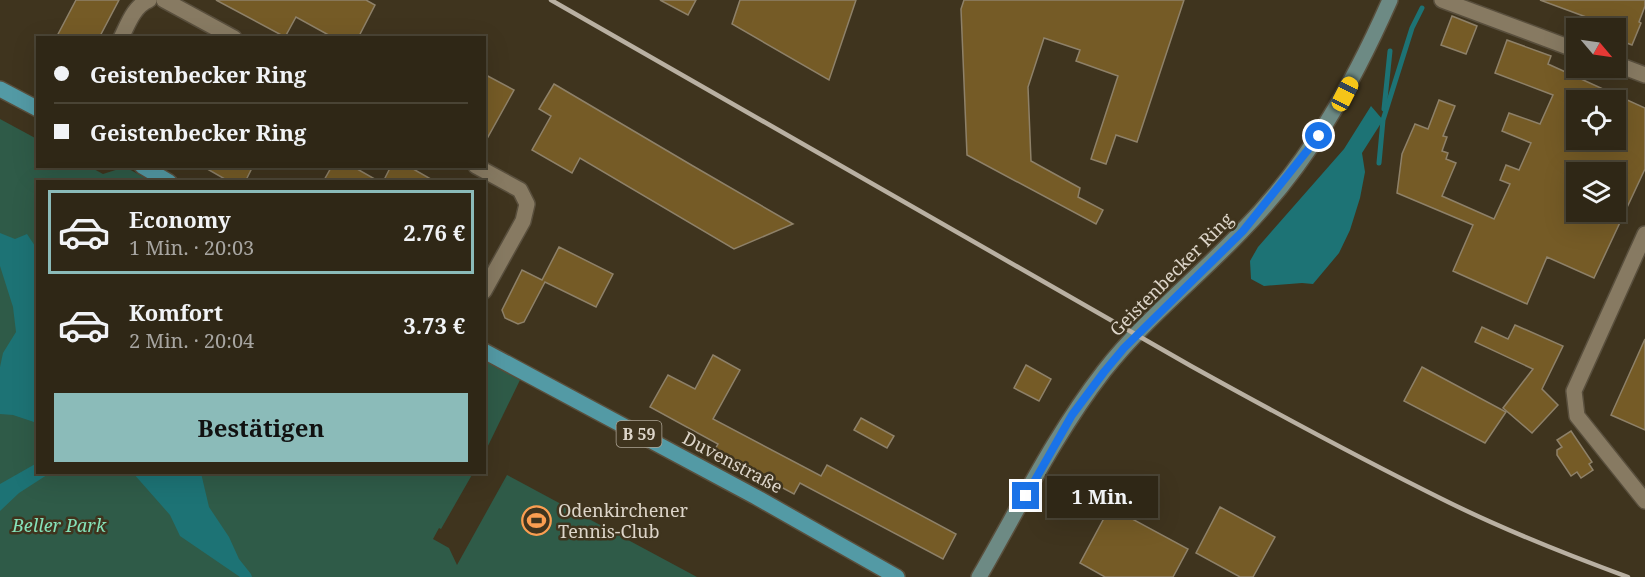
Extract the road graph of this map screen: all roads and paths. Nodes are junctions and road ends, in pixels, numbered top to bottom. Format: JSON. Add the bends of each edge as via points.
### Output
{"nodes":[{"id":1,"x":149,"y":0,"type":"edge"},
{"id":2,"x":164,"y":0,"type":"edge"},
{"id":3,"x":1390,"y":0,"type":"edge"},
{"id":4,"x":1442,"y":0,"type":"edge"},
{"id":5,"x":122,"y":36,"type":"edge"},
{"id":6,"x":230,"y":36,"type":"edge"},
{"id":7,"x":1566,"y":46,"type":"edge"},
{"id":8,"x":1626,"y":68,"type":"edge"},
{"id":9,"x":1645,"y":75,"type":"edge"},
{"id":10,"x":0,"y":89,"type":"edge"},
{"id":11,"x":36,"y":108,"type":"edge"},
{"id":12,"x":146,"y":168,"type":"edge"},
{"id":13,"x":480,"y":168,"type":"edge"},
{"id":14,"x":166,"y":180,"type":"edge"},
{"id":15,"x":1645,"y":234,"type":"edge"},
{"id":16,"x":486,"y":288,"type":"edge"},
{"id":17,"x":486,"y":352,"type":"edge"},
{"id":18,"x":1645,"y":501,"type":"edge"},
{"id":19,"x":897,"y":577,"type":"edge"},
{"id":20,"x":979,"y":577,"type":"edge"}],
"edges":[{"from":1,"to":5,"type":"street","via":[[135,11]]},
{"from":2,"to":6,"type":"street"},
{"from":3,"to":20,"type":"main road","name":"Geistenbecker Ring","via":[[1345,94],[1319,136],[1243,231],[1104,372],[1072,415]]},
{"from":4,"to":7,"type":"street"},
{"from":8,"to":9,"type":"street"},
{"from":10,"to":11,"type":"main road"},
{"from":12,"to":14,"type":"main road"},
{"from":13,"to":16,"type":"street","via":[[520,190],[527,204],[524,221]]},
{"from":15,"to":18,"type":"street","via":[[1574,391],[1577,416]]},
{"from":17,"to":19,"type":"main road","name":"Duvenstraße","number":"B 59"}]}
